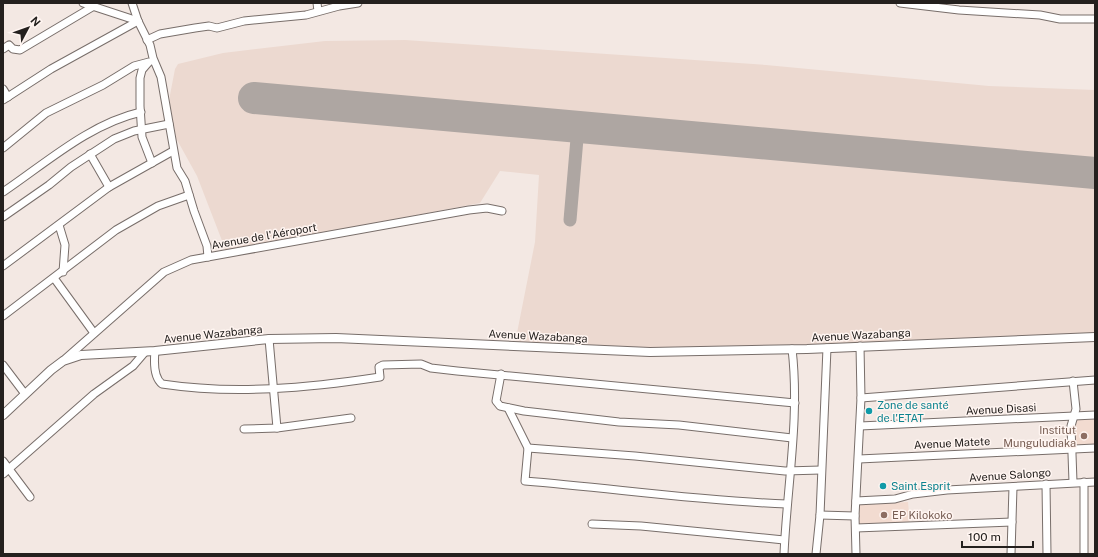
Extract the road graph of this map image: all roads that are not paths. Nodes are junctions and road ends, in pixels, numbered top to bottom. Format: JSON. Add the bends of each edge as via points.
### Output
{"nodes":[{"id":1,"x":83,"y":3,"type":"edge"},
{"id":2,"x":132,"y":3,"type":"edge"},
{"id":3,"x":317,"y":3,"type":"edge"},
{"id":4,"x":358,"y":3,"type":"edge"},
{"id":5,"x":900,"y":3,"type":"edge"},
{"id":6,"x":94,"y":6,"type":"junction"},
{"id":7,"x":318,"y":11,"type":"junction"},
{"id":8,"x":1095,"y":19,"type":"edge"},
{"id":9,"x":138,"y":21,"type":"junction"},
{"id":10,"x":147,"y":40,"type":"junction"},
{"id":11,"x":3,"y":49,"type":"edge"},
{"id":12,"x":151,"y":60,"type":"junction"},
{"id":13,"x":3,"y":90,"type":"edge"},
{"id":14,"x":6,"y":98,"type":"edge"},
{"id":15,"x":140,"y":112,"type":"junction"},
{"id":16,"x":169,"y":124,"type":"junction"},
{"id":17,"x":142,"y":129,"type":"junction"},
{"id":18,"x":3,"y":148,"type":"edge"},
{"id":19,"x":173,"y":151,"type":"junction"},
{"id":20,"x":90,"y":154,"type":"junction"},
{"id":21,"x":152,"y":163,"type":"junction"},
{"id":22,"x":109,"y":187,"type":"junction"},
{"id":23,"x":3,"y":192,"type":"edge"},
{"id":24,"x":189,"y":195,"type":"junction"},
{"id":25,"x":502,"y":211,"type":"dead end"},
{"id":26,"x":3,"y":217,"type":"edge"},
{"id":27,"x":59,"y":225,"type":"junction"},
{"id":28,"x":208,"y":257,"type":"junction"},
{"id":29,"x":3,"y":266,"type":"edge"},
{"id":30,"x":63,"y":272,"type":"junction"},
{"id":31,"x":54,"y":278,"type":"junction"},
{"id":32,"x":3,"y":316,"type":"edge"},
{"id":33,"x":94,"y":334,"type":"junction"},
{"id":34,"x":1095,"y":337,"type":"edge"},
{"id":35,"x":269,"y":339,"type":"junction"},
{"id":36,"x":860,"y":346,"type":"junction"},
{"id":37,"x":827,"y":348,"type":"junction"},
{"id":38,"x":792,"y":349,"type":"junction"},
{"id":39,"x":145,"y":352,"type":"junction"},
{"id":40,"x":154,"y":352,"type":"junction"},
{"id":41,"x":63,"y":361,"type":"junction"},
{"id":42,"x":3,"y":365,"type":"edge"},
{"id":43,"x":501,"y":374,"type":"junction"},
{"id":44,"x":1095,"y":380,"type":"edge"},
{"id":45,"x":1073,"y":381,"type":"junction"},
{"id":46,"x":274,"y":388,"type":"junction"},
{"id":47,"x":25,"y":394,"type":"junction"},
{"id":48,"x":861,"y":398,"type":"junction"},
{"id":49,"x":795,"y":404,"type":"junction"},
{"id":50,"x":508,"y":408,"type":"junction"},
{"id":51,"x":3,"y":415,"type":"edge"},
{"id":52,"x":1095,"y":415,"type":"edge"},
{"id":53,"x":1075,"y":417,"type":"junction"},
{"id":54,"x":351,"y":418,"type":"dead end"},
{"id":55,"x":860,"y":426,"type":"junction"},
{"id":56,"x":277,"y":428,"type":"junction"},
{"id":57,"x":244,"y":429,"type":"dead end"},
{"id":58,"x":792,"y":438,"type":"junction"},
{"id":59,"x":528,"y":448,"type":"junction"},
{"id":60,"x":1072,"y":448,"type":"junction"},
{"id":61,"x":1095,"y":448,"type":"edge"},
{"id":62,"x":859,"y":459,"type":"junction"},
{"id":63,"x":3,"y":461,"type":"edge"},
{"id":64,"x":9,"y":469,"type":"junction"},
{"id":65,"x":791,"y":470,"type":"junction"},
{"id":66,"x":821,"y":470,"type":"junction"},
{"id":67,"x":3,"y":474,"type":"edge"},
{"id":68,"x":1073,"y":482,"type":"junction"},
{"id":69,"x":1084,"y":482,"type":"junction"},
{"id":70,"x":1095,"y":482,"type":"edge"},
{"id":71,"x":1046,"y":484,"type":"junction"},
{"id":72,"x":1013,"y":487,"type":"junction"},
{"id":73,"x":30,"y":497,"type":"dead end"},
{"id":74,"x":856,"y":501,"type":"junction"},
{"id":75,"x":787,"y":504,"type":"junction"},
{"id":76,"x":820,"y":515,"type":"junction"},
{"id":77,"x":855,"y":516,"type":"junction"},
{"id":78,"x":1012,"y":522,"type":"junction"},
{"id":79,"x":592,"y":524,"type":"dead end"},
{"id":80,"x":856,"y":528,"type":"junction"},
{"id":81,"x":784,"y":540,"type":"junction"},
{"id":82,"x":784,"y":554,"type":"edge"},
{"id":83,"x":816,"y":554,"type":"edge"},
{"id":84,"x":856,"y":554,"type":"edge"},
{"id":85,"x":1011,"y":554,"type":"edge"},
{"id":86,"x":1047,"y":554,"type":"edge"},
{"id":87,"x":1084,"y":554,"type":"edge"}],
"edges":[{"from":1,"to":6,"type":"street"},
{"from":2,"to":9,"type":"street"},
{"from":3,"to":7,"type":"street"},
{"from":4,"to":7,"type":"street"},
{"from":5,"to":8,"type":"street","via":[[959,10],[1040,14],[1060,19]]},
{"from":6,"to":9,"type":"street"},
{"from":6,"to":11,"type":"street","via":[[20,50],[9,45]]},
{"from":7,"to":10,"type":"street","via":[[306,15],[244,21],[217,28],[195,28],[160,34]]},
{"from":9,"to":10,"type":"street"},
{"from":9,"to":14,"type":"street","via":[[51,69]]},
{"from":10,"to":12,"type":"street"},
{"from":12,"to":15,"type":"street","via":[[142,70],[140,78]]},
{"from":12,"to":16,"type":"street","via":[[161,77]]},
{"from":12,"to":18,"type":"street","via":[[134,66],[103,85],[46,113]]},
{"from":13,"to":14,"type":"street"},
{"from":15,"to":17,"type":"street"},
{"from":15,"to":23,"type":"street","via":[[74,142]]},
{"from":16,"to":17,"type":"street"},
{"from":16,"to":19,"type":"street"},
{"from":17,"to":20,"type":"street","via":[[123,134]]},
{"from":17,"to":21,"type":"street","via":[[142,137]]},
{"from":19,"to":21,"type":"street"},
{"from":19,"to":24,"type":"street","via":[[177,168]]},
{"from":20,"to":22,"type":"street"},
{"from":20,"to":26,"type":"street"},
{"from":21,"to":22,"type":"street"},
{"from":22,"to":27,"type":"street"},
{"from":24,"to":28,"type":"street","via":[[208,246]]},
{"from":24,"to":30,"type":"street","via":[[158,206],[116,230]]},
{"from":25,"to":28,"type":"street","name":"Avenue de l'Aéroport","via":[[487,208],[469,210]]},
{"from":27,"to":29,"type":"street"},
{"from":27,"to":30,"type":"street","via":[[65,244]]},
{"from":28,"to":33,"type":"street","name":"Avenue de l'Aéroport","via":[[191,260],[164,272]]},
{"from":30,"to":31,"type":"street"},
{"from":31,"to":32,"type":"street"},
{"from":31,"to":33,"type":"street"},
{"from":33,"to":41,"type":"street","name":"Avenue de l'Aéroport"},
{"from":34,"to":36,"type":"main road","name":"Avenue Wazabanga"},
{"from":35,"to":38,"type":"main road","name":"Avenue Wazabanga","via":[[336,338],[650,352]]},
{"from":35,"to":40,"type":"main road","name":"Avenue Wazabanga"},
{"from":35,"to":46,"type":"street"},
{"from":36,"to":37,"type":"main road","name":"Avenue Wazabanga"},
{"from":36,"to":48,"type":"street"},
{"from":37,"to":38,"type":"main road","name":"Avenue Wazabanga"},
{"from":37,"to":66,"type":"street"},
{"from":38,"to":49,"type":"street"},
{"from":39,"to":40,"type":"main road","name":"Avenue Wazabanga"},
{"from":39,"to":41,"type":"main road","name":"Avenue Wazabanga","via":[[90,354]]},
{"from":39,"to":64,"type":"street","via":[[132,366],[94,394]]},
{"from":40,"to":46,"type":"street","via":[[154,363],[162,384],[206,389]]},
{"from":41,"to":47,"type":"main road","name":"Avenue Wazabanga"},
{"from":42,"to":47,"type":"street"},
{"from":43,"to":46,"type":"street","via":[[431,368],[421,364],[394,364],[380,366],[380,377],[334,384]]},
{"from":43,"to":49,"type":"street"},
{"from":43,"to":50,"type":"street","via":[[496,401],[500,406]]},
{"from":44,"to":45,"type":"street"},
{"from":45,"to":48,"type":"street"},
{"from":45,"to":53,"type":"street"},
{"from":46,"to":56,"type":"street"},
{"from":47,"to":51,"type":"main road","name":"Avenue Wazabanga"},
{"from":48,"to":55,"type":"street"},
{"from":49,"to":58,"type":"street"},
{"from":50,"to":58,"type":"street","via":[[524,412],[619,422],[679,425]]},
{"from":50,"to":59,"type":"street"},
{"from":52,"to":53,"type":"street","name":"Avenue Disasi"},
{"from":53,"to":55,"type":"street","name":"Avenue Disasi"},
{"from":53,"to":60,"type":"street","via":[[1071,426]]},
{"from":54,"to":56,"type":"street"},
{"from":55,"to":62,"type":"street"},
{"from":56,"to":57,"type":"street"},
{"from":58,"to":65,"type":"street"},
{"from":59,"to":65,"type":"street"},
{"from":59,"to":75,"type":"street","via":[[525,481]]},
{"from":60,"to":61,"type":"street","name":"Avenue Matete"},
{"from":60,"to":62,"type":"street","name":"Avenue Matete"},
{"from":60,"to":68,"type":"street"},
{"from":62,"to":74,"type":"street"},
{"from":63,"to":64,"type":"street"},
{"from":64,"to":67,"type":"street"},
{"from":64,"to":73,"type":"street"},
{"from":65,"to":66,"type":"street"},
{"from":65,"to":75,"type":"street"},
{"from":66,"to":76,"type":"street"},
{"from":68,"to":69,"type":"street","name":"Avenue Salongo"},
{"from":68,"to":71,"type":"street","name":"Avenue Salongo"},
{"from":69,"to":70,"type":"street","name":"Avenue Salongo"},
{"from":69,"to":87,"type":"street"},
{"from":71,"to":72,"type":"street","name":"Avenue Salongo"},
{"from":71,"to":86,"type":"street"},
{"from":72,"to":74,"type":"street","name":"Avenue Salongo","via":[[947,490],[895,499]]},
{"from":72,"to":78,"type":"street"},
{"from":74,"to":77,"type":"street"},
{"from":75,"to":81,"type":"street"},
{"from":76,"to":77,"type":"street"},
{"from":76,"to":83,"type":"street"},
{"from":77,"to":80,"type":"street"},
{"from":78,"to":80,"type":"street"},
{"from":78,"to":85,"type":"street"},
{"from":79,"to":81,"type":"street","via":[[641,526]]},
{"from":80,"to":84,"type":"street"},
{"from":81,"to":82,"type":"street"}]}
